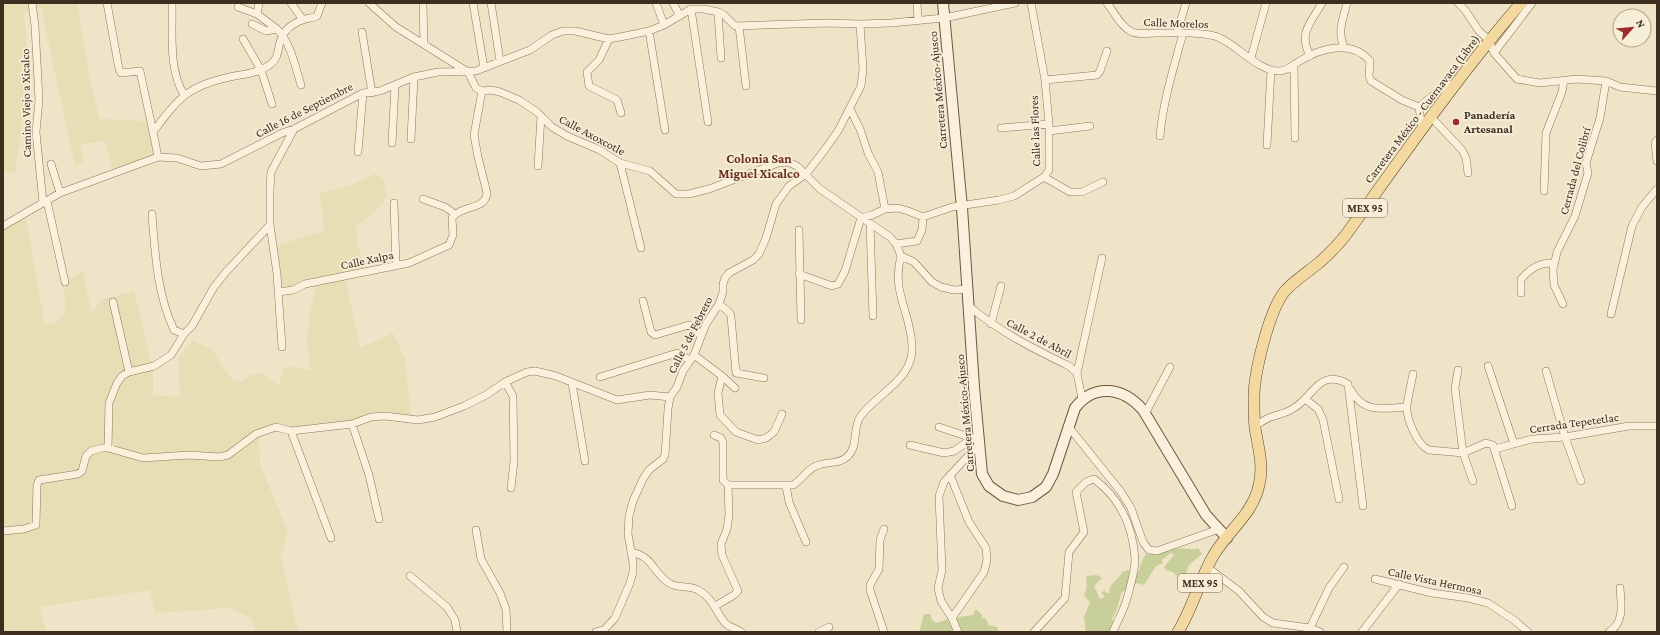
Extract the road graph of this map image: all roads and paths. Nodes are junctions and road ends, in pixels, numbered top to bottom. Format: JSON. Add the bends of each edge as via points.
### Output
{"nodes":[{"id":1,"x":32,"y":3,"type":"edge"},
{"id":2,"x":107,"y":3,"type":"edge"},
{"id":3,"x":172,"y":3,"type":"edge"},
{"id":4,"x":259,"y":3,"type":"edge"},
{"id":5,"x":291,"y":3,"type":"edge"},
{"id":6,"x":322,"y":3,"type":"edge"},
{"id":7,"x":369,"y":3,"type":"edge"},
{"id":8,"x":473,"y":3,"type":"edge"},
{"id":9,"x":491,"y":3,"type":"edge"},
{"id":10,"x":656,"y":3,"type":"edge"},
{"id":11,"x":674,"y":3,"type":"edge"},
{"id":12,"x":917,"y":3,"type":"edge"},
{"id":13,"x":943,"y":3,"type":"edge"},
{"id":14,"x":1010,"y":3,"type":"edge"},
{"id":15,"x":1031,"y":3,"type":"edge"},
{"id":16,"x":1107,"y":3,"type":"edge"},
{"id":17,"x":1186,"y":3,"type":"edge"},
{"id":18,"x":1266,"y":3,"type":"edge"},
{"id":19,"x":1322,"y":3,"type":"edge"},
{"id":20,"x":1347,"y":3,"type":"edge"},
{"id":21,"x":1458,"y":3,"type":"edge"},
{"id":22,"x":1521,"y":3,"type":"edge"},
{"id":23,"x":1532,"y":3,"type":"edge"},
{"id":24,"x":423,"y":5,"type":"dead end"},
{"id":25,"x":238,"y":7,"type":"dead end"},
{"id":26,"x":692,"y":9,"type":"junction"},
{"id":27,"x":718,"y":12,"type":"junction"},
{"id":28,"x":256,"y":14,"type":"junction"},
{"id":29,"x":680,"y":16,"type":"junction"},
{"id":30,"x":944,"y":18,"type":"junction"},
{"id":31,"x":303,"y":20,"type":"junction"},
{"id":32,"x":918,"y":20,"type":"junction"},
{"id":33,"x":252,"y":24,"type":"dead end"},
{"id":34,"x":860,"y":24,"type":"junction"},
{"id":35,"x":664,"y":25,"type":"junction"},
{"id":36,"x":739,"y":26,"type":"junction"},
{"id":37,"x":280,"y":32,"type":"junction"},
{"id":38,"x":362,"y":32,"type":"dead end"},
{"id":39,"x":649,"y":32,"type":"junction"},
{"id":40,"x":1180,"y":33,"type":"junction"},
{"id":41,"x":243,"y":39,"type":"dead end"},
{"id":42,"x":609,"y":39,"type":"junction"},
{"id":43,"x":1489,"y":40,"type":"junction"},
{"id":44,"x":424,"y":44,"type":"junction"},
{"id":45,"x":1344,"y":47,"type":"junction"},
{"id":46,"x":1107,"y":51,"type":"dead end"},
{"id":47,"x":1494,"y":53,"type":"junction"},
{"id":48,"x":1310,"y":56,"type":"junction"},
{"id":49,"x":721,"y":58,"type":"dead end"},
{"id":50,"x":1251,"y":58,"type":"junction"},
{"id":51,"x":500,"y":61,"type":"junction"},
{"id":52,"x":1294,"y":66,"type":"junction"},
{"id":53,"x":484,"y":68,"type":"junction"},
{"id":54,"x":261,"y":70,"type":"junction"},
{"id":55,"x":1271,"y":70,"type":"junction"},
{"id":56,"x":468,"y":72,"type":"junction"},
{"id":57,"x":414,"y":77,"type":"junction"},
{"id":58,"x":1045,"y":80,"type":"junction"},
{"id":59,"x":1564,"y":80,"type":"junction"},
{"id":60,"x":1606,"y":81,"type":"junction"},
{"id":61,"x":1457,"y":82,"type":"junction"},
{"id":62,"x":395,"y":84,"type":"junction"},
{"id":63,"x":302,"y":85,"type":"dead end"},
{"id":64,"x":746,"y":86,"type":"dead end"},
{"id":65,"x":482,"y":91,"type":"junction"},
{"id":66,"x":1657,"y":92,"type":"edge"},
{"id":67,"x":363,"y":93,"type":"junction"},
{"id":68,"x":372,"y":93,"type":"junction"},
{"id":69,"x":184,"y":95,"type":"junction"},
{"id":70,"x":272,"y":104,"type":"dead end"},
{"id":71,"x":1419,"y":107,"type":"junction"},
{"id":72,"x":850,"y":109,"type":"junction"},
{"id":73,"x":622,"y":113,"type":"dead end"},
{"id":74,"x":541,"y":116,"type":"junction"},
{"id":75,"x":1431,"y":117,"type":"junction"},
{"id":76,"x":708,"y":122,"type":"dead end"},
{"id":77,"x":1090,"y":126,"type":"dead end"},
{"id":78,"x":1049,"y":127,"type":"junction"},
{"id":79,"x":1001,"y":128,"type":"dead end"},
{"id":80,"x":294,"y":129,"type":"junction"},
{"id":81,"x":1422,"y":129,"type":"junction"},
{"id":82,"x":665,"y":130,"type":"dead end"},
{"id":83,"x":153,"y":132,"type":"junction"},
{"id":84,"x":1160,"y":136,"type":"dead end"},
{"id":85,"x":1295,"y":138,"type":"dead end"},
{"id":86,"x":411,"y":139,"type":"dead end"},
{"id":87,"x":1657,"y":140,"type":"edge"},
{"id":88,"x":392,"y":143,"type":"dead end"},
{"id":89,"x":1267,"y":145,"type":"dead end"},
{"id":90,"x":358,"y":152,"type":"dead end"},
{"id":91,"x":158,"y":156,"type":"junction"},
{"id":92,"x":1657,"y":162,"type":"edge"},
{"id":93,"x":51,"y":164,"type":"dead end"},
{"id":94,"x":620,"y":164,"type":"junction"},
{"id":95,"x":538,"y":166,"type":"dead end"},
{"id":96,"x":1468,"y":173,"type":"dead end"},
{"id":97,"x":806,"y":174,"type":"junction"},
{"id":98,"x":1044,"y":177,"type":"junction"},
{"id":99,"x":1103,"y":182,"type":"dead end"},
{"id":100,"x":1657,"y":189,"type":"edge"},
{"id":101,"x":1544,"y":191,"type":"dead end"},
{"id":102,"x":60,"y":193,"type":"junction"},
{"id":103,"x":423,"y":199,"type":"dead end"},
{"id":104,"x":45,"y":202,"type":"junction"},
{"id":105,"x":394,"y":203,"type":"dead end"},
{"id":106,"x":962,"y":206,"type":"junction"},
{"id":107,"x":885,"y":208,"type":"junction"},
{"id":108,"x":152,"y":214,"type":"dead end"},
{"id":109,"x":455,"y":214,"type":"junction"},
{"id":110,"x":923,"y":217,"type":"junction"},
{"id":111,"x":861,"y":218,"type":"junction"},
{"id":112,"x":870,"y":224,"type":"junction"},
{"id":113,"x":270,"y":225,"type":"junction"},
{"id":114,"x":3,"y":226,"type":"edge"},
{"id":115,"x":799,"y":230,"type":"dead end"},
{"id":116,"x":896,"y":244,"type":"junction"},
{"id":117,"x":641,"y":248,"type":"dead end"},
{"id":118,"x":901,"y":256,"type":"junction"},
{"id":119,"x":1102,"y":258,"type":"dead end"},
{"id":120,"x":1554,"y":264,"type":"junction"},
{"id":121,"x":396,"y":266,"type":"junction"},
{"id":122,"x":799,"y":274,"type":"junction"},
{"id":123,"x":65,"y":282,"type":"dead end"},
{"id":124,"x":1002,"y":286,"type":"dead end"},
{"id":125,"x":968,"y":289,"type":"junction"},
{"id":126,"x":278,"y":292,"type":"junction"},
{"id":127,"x":1521,"y":293,"type":"dead end"},
{"id":128,"x":643,"y":301,"type":"dead end"},
{"id":129,"x":113,"y":302,"type":"dead end"},
{"id":130,"x":719,"y":304,"type":"junction"},
{"id":131,"x":1563,"y":304,"type":"dead end"},
{"id":132,"x":970,"y":307,"type":"junction"},
{"id":133,"x":1611,"y":314,"type":"dead end"},
{"id":134,"x":873,"y":316,"type":"dead end"},
{"id":135,"x":801,"y":320,"type":"dead end"},
{"id":136,"x":991,"y":324,"type":"junction"},
{"id":137,"x":184,"y":334,"type":"junction"},
{"id":138,"x":701,"y":338,"type":"junction"},
{"id":139,"x":282,"y":347,"type":"dead end"},
{"id":140,"x":692,"y":357,"type":"junction"},
{"id":141,"x":1488,"y":366,"type":"dead end"},
{"id":142,"x":1170,"y":367,"type":"dead end"},
{"id":143,"x":1458,"y":370,"type":"dead end"},
{"id":144,"x":1546,"y":371,"type":"dead end"},
{"id":145,"x":129,"y":372,"type":"junction"},
{"id":146,"x":1077,"y":373,"type":"junction"},
{"id":147,"x":1413,"y":374,"type":"dead end"},
{"id":148,"x":722,"y":376,"type":"junction"},
{"id":149,"x":600,"y":377,"type":"dead end"},
{"id":150,"x":764,"y":378,"type":"dead end"},
{"id":151,"x":505,"y":382,"type":"junction"},
{"id":152,"x":572,"y":383,"type":"junction"},
{"id":153,"x":1348,"y":384,"type":"junction"},
{"id":154,"x":735,"y":388,"type":"dead end"},
{"id":155,"x":670,"y":397,"type":"junction"},
{"id":156,"x":1082,"y":399,"type":"junction"},
{"id":157,"x":1305,"y":399,"type":"junction"},
{"id":158,"x":1407,"y":407,"type":"junction"},
{"id":159,"x":782,"y":414,"type":"dead end"},
{"id":160,"x":1145,"y":414,"type":"junction"},
{"id":161,"x":352,"y":424,"type":"junction"},
{"id":162,"x":1068,"y":426,"type":"junction"},
{"id":163,"x":1255,"y":426,"type":"junction"},
{"id":164,"x":1657,"y":426,"type":"edge"},
{"id":165,"x":939,"y":427,"type":"dead end"},
{"id":166,"x":291,"y":431,"type":"junction"},
{"id":167,"x":714,"y":435,"type":"dead end"},
{"id":168,"x":1565,"y":437,"type":"junction"},
{"id":169,"x":977,"y":441,"type":"junction"},
{"id":170,"x":1514,"y":444,"type":"junction"},
{"id":171,"x":910,"y":445,"type":"dead end"},
{"id":172,"x":108,"y":448,"type":"junction"},
{"id":173,"x":1495,"y":450,"type":"junction"},
{"id":174,"x":1463,"y":453,"type":"junction"},
{"id":175,"x":585,"y":461,"type":"dead end"},
{"id":176,"x":950,"y":475,"type":"junction"},
{"id":177,"x":1473,"y":481,"type":"dead end"},
{"id":178,"x":1581,"y":481,"type":"dead end"},
{"id":179,"x":728,"y":485,"type":"junction"},
{"id":180,"x":786,"y":486,"type":"junction"},
{"id":181,"x":511,"y":488,"type":"dead end"},
{"id":182,"x":1339,"y":500,"type":"dead end"},
{"id":183,"x":1363,"y":506,"type":"dead end"},
{"id":184,"x":1512,"y":506,"type":"dead end"},
{"id":185,"x":380,"y":519,"type":"dead end"},
{"id":186,"x":884,"y":529,"type":"dead end"},
{"id":187,"x":1219,"y":529,"type":"junction"},
{"id":188,"x":476,"y":530,"type":"dead end"},
{"id":189,"x":3,"y":531,"type":"edge"},
{"id":190,"x":331,"y":538,"type":"dead end"},
{"id":191,"x":1227,"y":538,"type":"junction"},
{"id":192,"x":806,"y":542,"type":"dead end"},
{"id":193,"x":631,"y":552,"type":"junction"},
{"id":194,"x":1207,"y":567,"type":"junction"},
{"id":195,"x":1344,"y":567,"type":"dead end"},
{"id":196,"x":410,"y":576,"type":"dead end"},
{"id":197,"x":1375,"y":579,"type":"dead end"},
{"id":198,"x":1399,"y":584,"type":"junction"},
{"id":199,"x":1620,"y":588,"type":"dead end"},
{"id":200,"x":715,"y":606,"type":"junction"},
{"id":201,"x":952,"y":618,"type":"junction"},
{"id":202,"x":829,"y":627,"type":"dead end"},
{"id":203,"x":1310,"y":628,"type":"junction"},
{"id":204,"x":457,"y":632,"type":"edge"},
{"id":205,"x":507,"y":632,"type":"edge"},
{"id":206,"x":596,"y":632,"type":"edge"},
{"id":207,"x":742,"y":632,"type":"edge"},
{"id":208,"x":819,"y":632,"type":"edge"},
{"id":209,"x":884,"y":632,"type":"edge"},
{"id":210,"x":958,"y":632,"type":"edge"},
{"id":211,"x":1034,"y":632,"type":"edge"},
{"id":212,"x":1113,"y":632,"type":"edge"},
{"id":213,"x":1178,"y":632,"type":"edge"},
{"id":214,"x":1320,"y":632,"type":"edge"},
{"id":215,"x":1362,"y":632,"type":"edge"},
{"id":216,"x":1528,"y":632,"type":"edge"},
{"id":217,"x":1609,"y":632,"type":"edge"}],
"edges":[{"from":1,"to":104,"type":"street","name":"Camino Viejo a Xicalco","via":[[39,100],[36,132]]},
{"from":2,"to":83,"type":"street","via":[[119,69],[121,73],[140,71]]},
{"from":3,"to":69,"type":"street","via":[[172,59]]},
{"from":4,"to":28,"type":"street"},
{"from":5,"to":31,"type":"street"},
{"from":6,"to":31,"type":"street","via":[[317,16]]},
{"from":7,"to":44,"type":"street","via":[[396,27]]},
{"from":8,"to":53,"type":"street"},
{"from":9,"to":51,"type":"street"},
{"from":10,"to":35,"type":"street"},
{"from":11,"to":29,"type":"street"},
{"from":12,"to":32,"type":"street"},
{"from":13,"to":30,"type":"main road","name":"Carretera México-Ajusco"},
{"from":14,"to":30,"type":"street"},
{"from":15,"to":58,"type":"street","name":"Calle las Flores"},
{"from":16,"to":40,"type":"street","name":"Calle Morelos","via":[[1119,21],[1133,32]]},
{"from":17,"to":40,"type":"street"},
{"from":18,"to":50,"type":"street"},
{"from":19,"to":48,"type":"street","via":[[1305,32],[1306,48]]},
{"from":20,"to":45,"type":"street","via":[[1340,33]]},
{"from":21,"to":43,"type":"street"},
{"from":22,"to":43,"type":"main road","name":"Carretera México - Cuernavaca (Libre)","number":"MEX 95"},
{"from":23,"to":47,"type":"street"},
{"from":24,"to":44,"type":"street"},
{"from":25,"to":28,"type":"street"},
{"from":26,"to":27,"type":"street"},
{"from":26,"to":29,"type":"street","name":"Calle 16 de Septiembre"},
{"from":26,"to":76,"type":"street"},
{"from":27,"to":36,"type":"street","via":[[733,25]]},
{"from":27,"to":49,"type":"street"},
{"from":28,"to":37,"type":"street"},
{"from":29,"to":35,"type":"street","name":"Calle 16 de Septiembre"},
{"from":30,"to":32,"type":"street"},
{"from":30,"to":106,"type":"main road","name":"Carretera México-Ajusco"},
{"from":31,"to":37,"type":"street"},
{"from":32,"to":34,"type":"street"},
{"from":33,"to":37,"type":"street","via":[[266,31]]},
{"from":34,"to":36,"type":"street"},
{"from":34,"to":72,"type":"street","name":"Calle 5 de Febrero","via":[[863,69],[861,86]]},
{"from":35,"to":39,"type":"street","name":"Calle 16 de Septiembre"},
{"from":36,"to":64,"type":"street"},
{"from":37,"to":54,"type":"street","via":[[276,59]]},
{"from":37,"to":63,"type":"street","via":[[291,50]]},
{"from":38,"to":68,"type":"street"},
{"from":39,"to":42,"type":"street","name":"Calle 16 de Septiembre"},
{"from":39,"to":82,"type":"street"},
{"from":40,"to":50,"type":"street","name":"Calle Morelos","via":[[1210,34]]},
{"from":40,"to":84,"type":"street"},
{"from":41,"to":54,"type":"street"},
{"from":42,"to":51,"type":"street","name":"Calle 16 de Septiembre","via":[[575,31],[563,31],[552,35],[530,50]]},
{"from":42,"to":73,"type":"street","via":[[599,60],[587,72],[589,86],[617,100]]},
{"from":43,"to":47,"type":"street"},
{"from":43,"to":61,"type":"main road","name":"Carretera México - Cuernavaca (Libre)","number":"MEX 95"},
{"from":44,"to":56,"type":"street"},
{"from":45,"to":48,"type":"street","via":[[1319,51]]},
{"from":45,"to":71,"type":"street","via":[[1363,53],[1370,61],[1371,81]]},
{"from":46,"to":58,"type":"street","via":[[1097,74]]},
{"from":47,"to":59,"type":"street","via":[[1517,79],[1540,83]]},
{"from":48,"to":52,"type":"street"},
{"from":50,"to":55,"type":"street","name":"Calle Morelos"},
{"from":51,"to":53,"type":"street","name":"Calle 16 de Septiembre"},
{"from":52,"to":55,"type":"street","via":[[1279,71]]},
{"from":52,"to":85,"type":"street"},
{"from":53,"to":56,"type":"street","name":"Calle 16 de Septiembre"},
{"from":54,"to":69,"type":"street","via":[[202,85]]},
{"from":54,"to":70,"type":"street"},
{"from":55,"to":89,"type":"street"},
{"from":56,"to":57,"type":"street","name":"Calle 16 de Septiembre","via":[[438,72]]},
{"from":56,"to":65,"type":"street","via":[[476,88]]},
{"from":57,"to":62,"type":"street","name":"Calle 16 de Septiembre"},
{"from":57,"to":86,"type":"street"},
{"from":58,"to":78,"type":"street","name":"Calle las Flores"},
{"from":59,"to":60,"type":"street"},
{"from":59,"to":101,"type":"street","via":[[1546,133]]},
{"from":60,"to":66,"type":"street","via":[[1620,87]]},
{"from":60,"to":120,"type":"street","name":"Cerrada del Colibrí","via":[[1600,118],[1586,163],[1588,173],[1572,223],[1557,252]]},
{"from":61,"to":71,"type":"street","via":[[1443,87]]},
{"from":61,"to":75,"type":"main road","name":"Carretera México - Cuernavaca (Libre)","number":"MEX 95"},
{"from":62,"to":68,"type":"street","name":"Calle 16 de Septiembre"},
{"from":62,"to":88,"type":"street"},
{"from":65,"to":74,"type":"street","name":"Calle Axoxcotle","via":[[491,90],[519,100]]},
{"from":65,"to":109,"type":"street","via":[[474,135],[487,198],[481,204]]},
{"from":67,"to":68,"type":"street","name":"Calle 16 de Septiembre"},
{"from":67,"to":80,"type":"street","name":"Calle 16 de Septiembre"},
{"from":67,"to":90,"type":"street"},
{"from":69,"to":83,"type":"street"},
{"from":71,"to":81,"type":"street"},
{"from":72,"to":97,"type":"street","name":"Calle 5 de Febrero","via":[[838,131]]},
{"from":72,"to":107,"type":"street","via":[[878,172]]},
{"from":74,"to":94,"type":"street","name":"Calle Axoxcotle","via":[[552,127],[600,150]]},
{"from":74,"to":95,"type":"street"},
{"from":75,"to":81,"type":"main road","name":"Carretera México - Cuernavaca (Libre)","number":"MEX 95"},
{"from":75,"to":96,"type":"street","via":[[1462,150]]},
{"from":77,"to":78,"type":"street"},
{"from":78,"to":79,"type":"street"},
{"from":78,"to":98,"type":"street","name":"Calle las Flores","via":[[1049,170]]},
{"from":80,"to":91,"type":"street","name":"Calle 16 de Septiembre","via":[[221,164],[201,166],[177,158]]},
{"from":80,"to":113,"type":"street","via":[[271,172]]},
{"from":81,"to":163,"type":"main road","name":"Carretera México - Cuernavaca (Libre)","number":"MEX 95","via":[[1332,251],[1295,281],[1278,301],[1269,324],[1255,383]]},
{"from":83,"to":91,"type":"street"},
{"from":87,"to":92,"type":"street"},
{"from":91,"to":102,"type":"street"},
{"from":93,"to":102,"type":"street"},
{"from":94,"to":97,"type":"street","name":"Calle Axoxcotle","via":[[650,171],[676,194],[709,189],[778,163],[788,162]]},
{"from":94,"to":117,"type":"street"},
{"from":97,"to":111,"type":"street","name":"Calle Axoxcotle","via":[[820,189]]},
{"from":97,"to":130,"type":"street","name":"Calle 5 de Febrero","via":[[789,186],[776,204],[759,254],[725,278]]},
{"from":98,"to":99,"type":"street","via":[[1070,192],[1082,192]]},
{"from":98,"to":106,"type":"street","name":"Calle las Flores","via":[[1014,196]]},
{"from":100,"to":133,"type":"street","via":[[1642,206],[1632,226]]},
{"from":102,"to":104,"type":"street"},
{"from":103,"to":109,"type":"street","via":[[445,207]]},
{"from":104,"to":114,"type":"street"},
{"from":104,"to":123,"type":"street","name":"Camino Viejo a Xicalco"},
{"from":105,"to":121,"type":"street"},
{"from":106,"to":110,"type":"street","name":"Calle las Flores"},
{"from":106,"to":125,"type":"main road","name":"Carretera México-Ajusco"},
{"from":107,"to":110,"type":"street","via":[[898,208]]},
{"from":107,"to":111,"type":"street"},
{"from":108,"to":137,"type":"street","via":[[160,288],[174,330]]},
{"from":109,"to":121,"type":"street","name":"Calle Xalpa","via":[[451,223],[453,235],[449,245]]},
{"from":110,"to":116,"type":"street","via":[[922,230],[917,240]]},
{"from":111,"to":112,"type":"street","name":"Calle Axoxcotle"},
{"from":111,"to":122,"type":"street","via":[[845,271],[838,284],[832,286]]},
{"from":112,"to":116,"type":"street","name":"Calle Axoxcotle"},
{"from":112,"to":134,"type":"street"},
{"from":113,"to":126,"type":"street"},
{"from":113,"to":137,"type":"street","via":[[214,287],[192,326]]},
{"from":115,"to":122,"type":"street"},
{"from":116,"to":118,"type":"street","name":"Calle Axoxcotle"},
{"from":118,"to":125,"type":"street","via":[[914,262],[932,282],[942,287],[954,290]]},
{"from":118,"to":180,"type":"street","via":[[898,283],[912,346],[910,362],[891,388],[860,417],[856,441],[847,457],[837,463],[814,466],[797,483]]},
{"from":119,"to":146,"type":"street"},
{"from":120,"to":127,"type":"street","via":[[1540,264],[1530,270],[1521,279]]},
{"from":120,"to":131,"type":"street","name":"Cerrada del Colibrí","via":[[1552,279]]},
{"from":121,"to":126,"type":"street","name":"Calle Xalpa","via":[[305,284],[293,290]]},
{"from":122,"to":135,"type":"street"},
{"from":124,"to":136,"type":"street"},
{"from":125,"to":132,"type":"main road","name":"Carretera México-Ajusco"},
{"from":126,"to":139,"type":"street"},
{"from":128,"to":138,"type":"street","via":[[651,332],[655,335],[689,325]]},
{"from":129,"to":145,"type":"street"},
{"from":130,"to":138,"type":"street","name":"Calle 5 de Febrero","via":[[706,324]]},
{"from":130,"to":150,"type":"street","via":[[731,317],[736,373]]},
{"from":132,"to":136,"type":"street","name":"Calle 2 de Abril"},
{"from":132,"to":169,"type":"main road","name":"Carretera México-Ajusco"},
{"from":136,"to":146,"type":"street","name":"Calle 2 de Abril","via":[[1069,366]]},
{"from":137,"to":145,"type":"street","via":[[171,355],[162,362]]},
{"from":138,"to":140,"type":"street","name":"Calle 5 de Febrero"},
{"from":140,"to":148,"type":"street"},
{"from":140,"to":149,"type":"street","via":[[676,353]]},
{"from":140,"to":155,"type":"street","name":"Calle 5 de Febrero"},
{"from":141,"to":170,"type":"street"},
{"from":142,"to":160,"type":"street"},
{"from":143,"to":174,"type":"street","via":[[1455,388]]},
{"from":144,"to":168,"type":"street"},
{"from":145,"to":172,"type":"street","via":[[117,383],[109,403]]},
{"from":146,"to":156,"type":"street","name":"Calle 2 de Abril"},
{"from":147,"to":158,"type":"street"},
{"from":148,"to":154,"type":"street"},
{"from":148,"to":159,"type":"street","via":[[718,393],[720,415],[736,432],[758,440],[766,438],[774,432]]},
{"from":151,"to":152,"type":"street","via":[[535,371]]},
{"from":151,"to":161,"type":"street","via":[[486,395],[435,417],[418,420],[371,417]]},
{"from":151,"to":181,"type":"street","via":[[513,396],[514,461]]},
{"from":152,"to":155,"type":"street","via":[[617,400],[650,396]]},
{"from":152,"to":175,"type":"street"},
{"from":153,"to":157,"type":"street","via":[[1341,380],[1326,380],[1313,389]]},
{"from":153,"to":158,"type":"street","via":[[1355,398],[1364,406]]},
{"from":153,"to":183,"type":"street"},
{"from":155,"to":193,"type":"street","name":"Calle 5 de Febrero","via":[[663,459],[649,470],[633,501],[628,534]]},
{"from":156,"to":160,"type":"main road","via":[[1097,391],[1111,390],[1130,398]]},
{"from":156,"to":162,"type":"main road","name":"Carretera México-Ajusco","via":[[1075,408]]},
{"from":157,"to":163,"type":"street","via":[[1287,412]]},
{"from":157,"to":182,"type":"street","via":[[1318,409],[1323,420]]},
{"from":158,"to":174,"type":"street","via":[[1415,436],[1426,449]]},
{"from":160,"to":187,"type":"main road","via":[[1206,515]]},
{"from":161,"to":166,"type":"street"},
{"from":161,"to":185,"type":"street"},
{"from":162,"to":169,"type":"main road","name":"Carretera México-Ajusco","via":[[1053,474],[1046,487],[1032,497],[1018,500],[1003,496],[989,486],[982,474]]},
{"from":162,"to":187,"type":"street","via":[[1121,492],[1131,508],[1143,542],[1149,550],[1157,551]]},
{"from":163,"to":191,"type":"main road","name":"Carretera México - Cuernavaca (Libre)","number":"MEX 95","via":[[1260,483],[1253,502]]},
{"from":164,"to":168,"type":"street","name":"Cerrada Tepetetlac","via":[[1629,426]]},
{"from":165,"to":169,"type":"street"},
{"from":166,"to":172,"type":"street","via":[[276,427],[256,434],[228,455],[219,457],[189,455],[142,458]]},
{"from":166,"to":190,"type":"street"},
{"from":167,"to":179,"type":"street","via":[[721,438],[723,443],[723,480]]},
{"from":168,"to":170,"type":"street","name":"Cerrada Tepetetlac","via":[[1532,439]]},
{"from":168,"to":178,"type":"street"},
{"from":169,"to":171,"type":"street","via":[[944,453]]},
{"from":169,"to":176,"type":"street"},
{"from":170,"to":173,"type":"street","name":"Cerrada Tepetetlac"},
{"from":172,"to":189,"type":"street","via":[[91,451],[78,474],[39,480],[36,525]]},
{"from":173,"to":174,"type":"street","via":[[1493,445],[1486,443]]},
{"from":173,"to":184,"type":"street"},
{"from":174,"to":177,"type":"street"},
{"from":176,"to":201,"type":"street","via":[[944,482],[939,496],[942,570],[938,588],[941,601]]},
{"from":176,"to":201,"type":"street","via":[[969,522],[986,548],[987,560],[984,572]]},
{"from":179,"to":180,"type":"street"},
{"from":179,"to":200,"type":"street","via":[[729,515],[722,555],[738,591]]},
{"from":180,"to":192,"type":"street","via":[[789,502]]},
{"from":186,"to":209,"type":"street","via":[[880,540],[879,569],[870,585]]},
{"from":187,"to":191,"type":"main road"},
{"from":188,"to":205,"type":"street","via":[[481,559],[506,609]]},
{"from":191,"to":194,"type":"main road","name":"Carretera México - Cuernavaca (Libre)","number":"MEX 95"},
{"from":193,"to":200,"type":"street","via":[[641,554],[669,583],[679,587],[691,587]]},
{"from":193,"to":206,"type":"street","name":"Calle 5 de Febrero","via":[[633,572],[622,604],[609,626]]},
{"from":194,"to":203,"type":"street","via":[[1239,591],[1263,617],[1273,623]]},
{"from":194,"to":213,"type":"main road","name":"Carretera México - Cuernavaca (Libre)","number":"MEX 95"},
{"from":195,"to":203,"type":"street","via":[[1329,588]]},
{"from":196,"to":204,"type":"street","via":[[447,607],[455,620]]},
{"from":197,"to":198,"type":"street","name":"Calle Vista Hermosa"},
{"from":198,"to":215,"type":"street"},
{"from":198,"to":216,"type":"street","name":"Calle Vista Hermosa","via":[[1488,604]]},
{"from":199,"to":217,"type":"street","via":[[1621,613],[1618,624]]},
{"from":200,"to":207,"type":"street","via":[[725,623]]},
{"from":201,"to":210,"type":"street"},
{"from":202,"to":208,"type":"street"},
{"from":203,"to":214,"type":"street"},
{"from":211,"to":212,"type":"street","via":[[1065,598],[1069,552],[1084,532],[1076,492],[1086,482],[1094,479],[1117,501],[1130,528],[1135,560],[1128,596]]}]}
